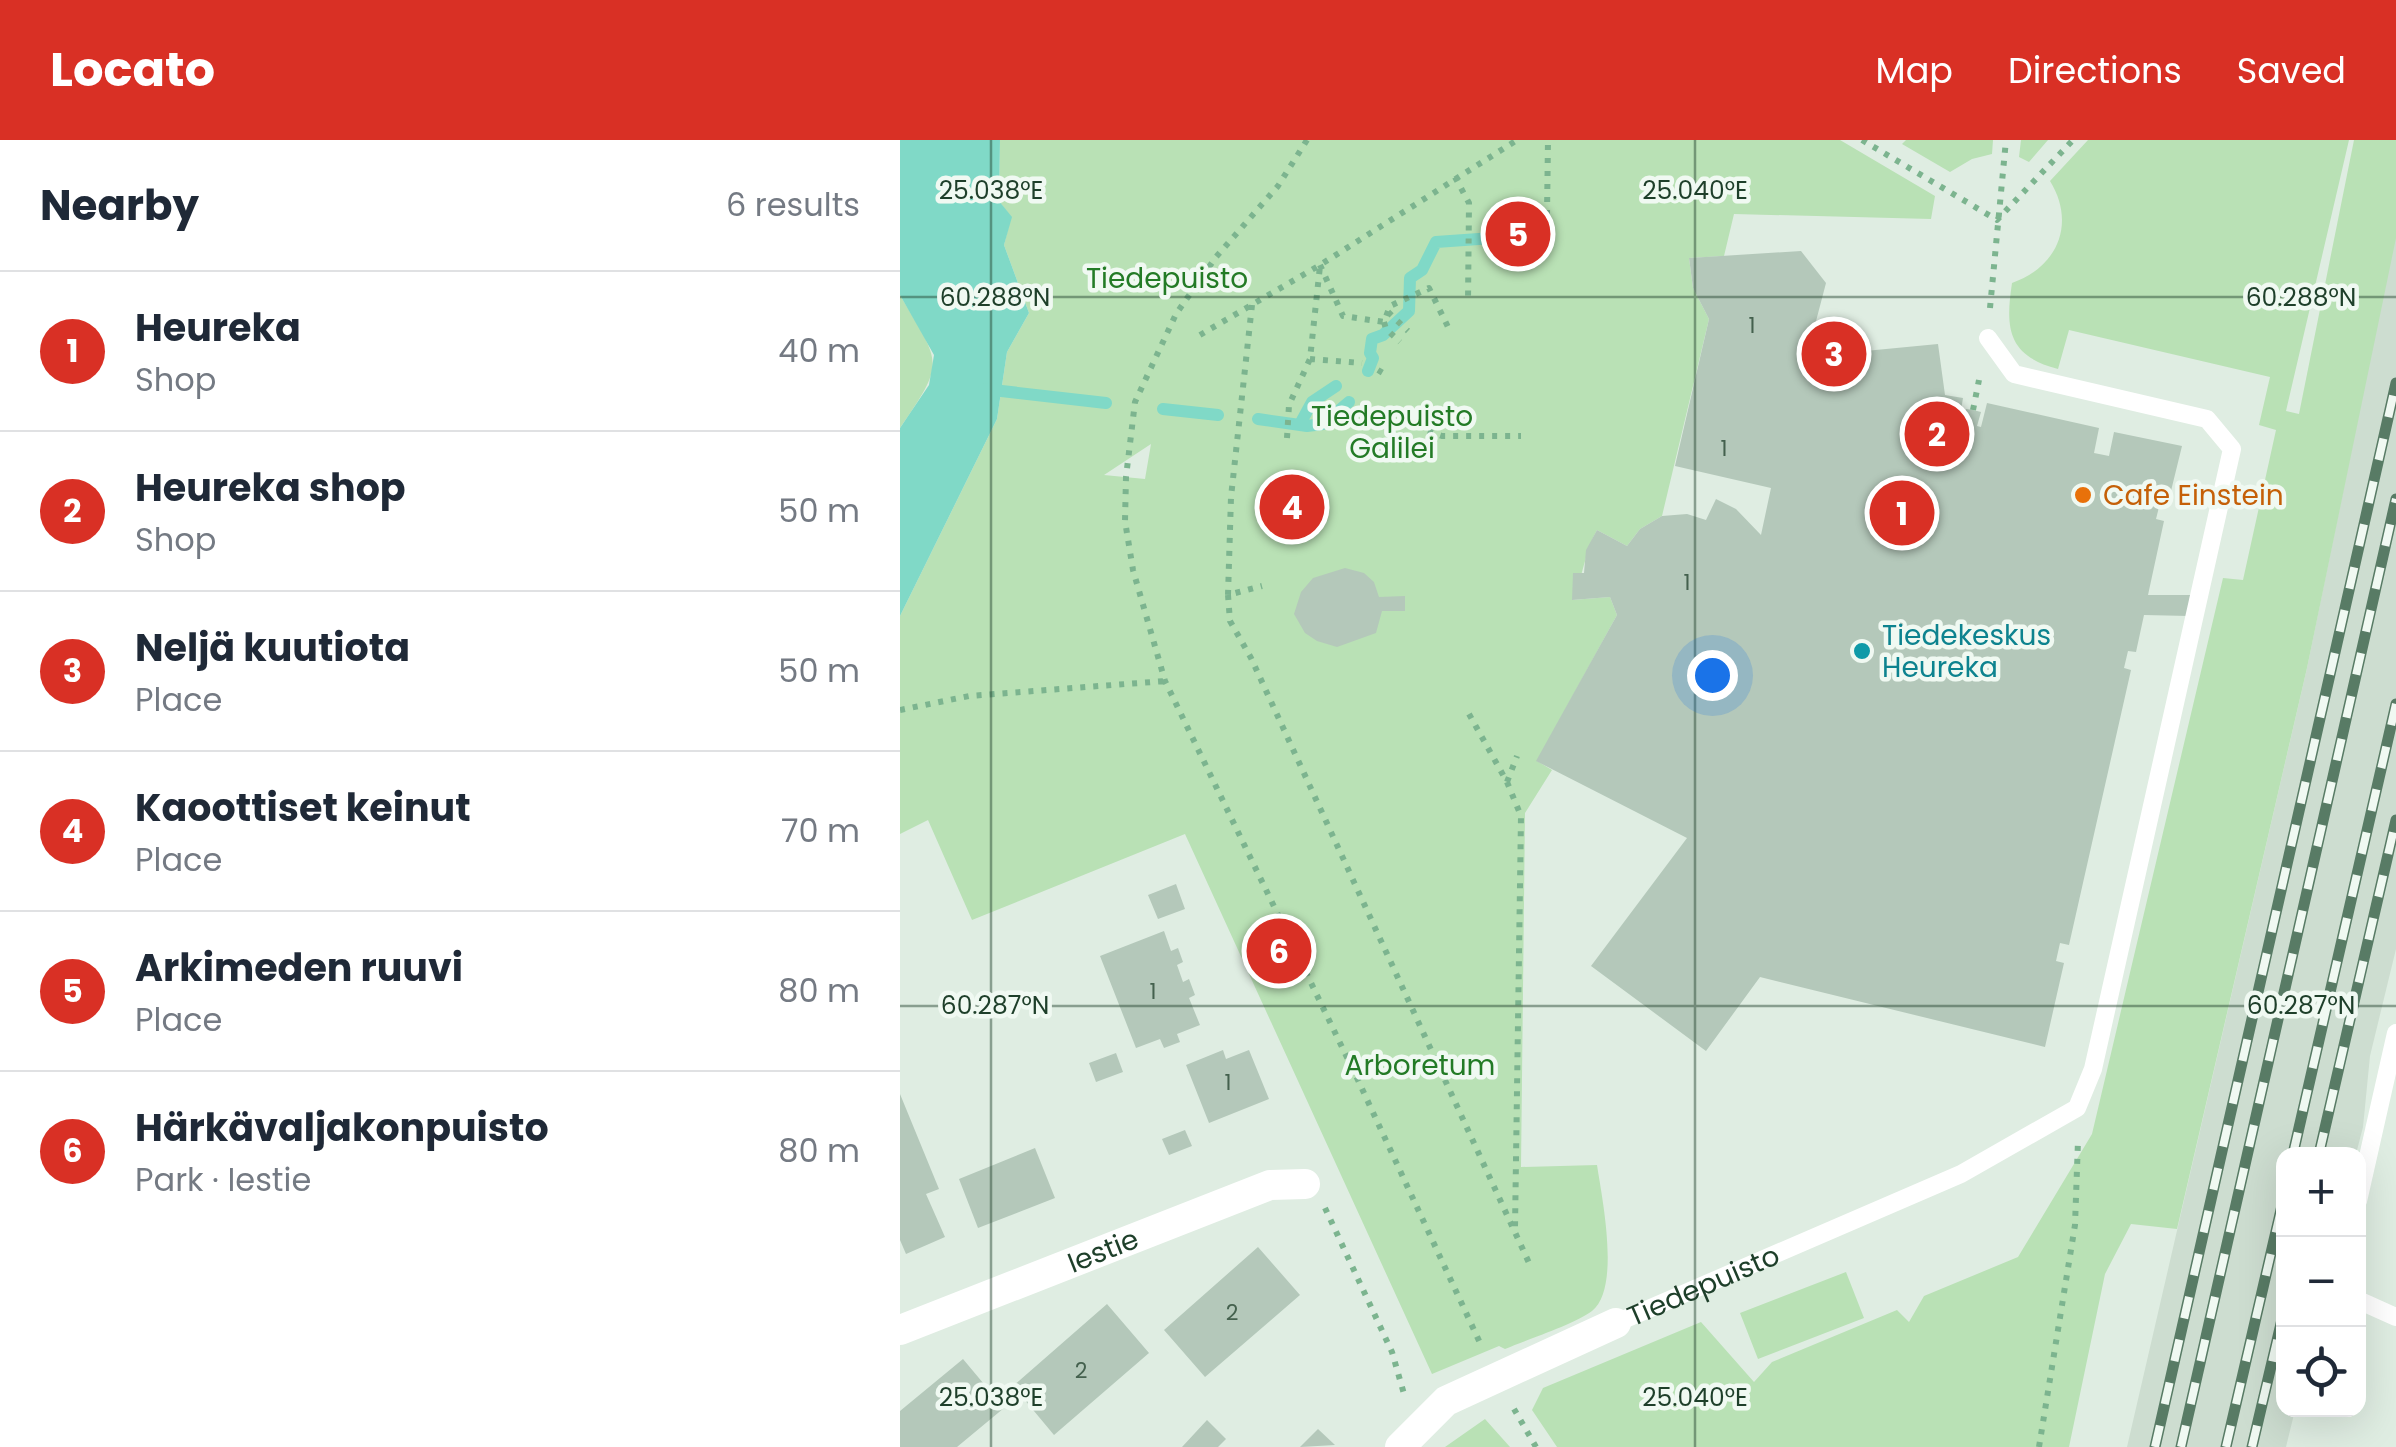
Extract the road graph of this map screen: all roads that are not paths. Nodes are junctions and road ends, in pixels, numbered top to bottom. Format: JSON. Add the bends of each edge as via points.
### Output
{"nodes":[{"id":1,"x":1988,"y":338,"type":"road end"},
{"id":2,"x":2396,"y":1033,"type":"edge"},
{"id":3,"x":2366,"y":1166,"type":"edge"},
{"id":4,"x":1305,"y":1184,"type":"road end"},
{"id":5,"x":2366,"y":1304,"type":"edge"},
{"id":6,"x":2396,"y":1317,"type":"edge"},
{"id":7,"x":1616,"y":1323,"type":"joint"},
{"id":8,"x":900,"y":1330,"type":"edge"},
{"id":9,"x":1408,"y":1438,"type":"edge"}],
"edges":[{"from":1,"to":7,"type":"lane","name":"Tiedepuisto","via":[[2014,374],[2207,419],[2232,448],[2093,1069],[2077,1108],[1961,1174]]},
{"from":2,"to":3,"type":"lane"},
{"from":4,"to":8,"type":"street","name":"Iestie","via":[[1270,1185]]},
{"from":5,"to":6,"type":"lane"},
{"from":7,"to":9,"type":"street","name":"Tiedepuisto","via":[[1446,1401]]}]}
